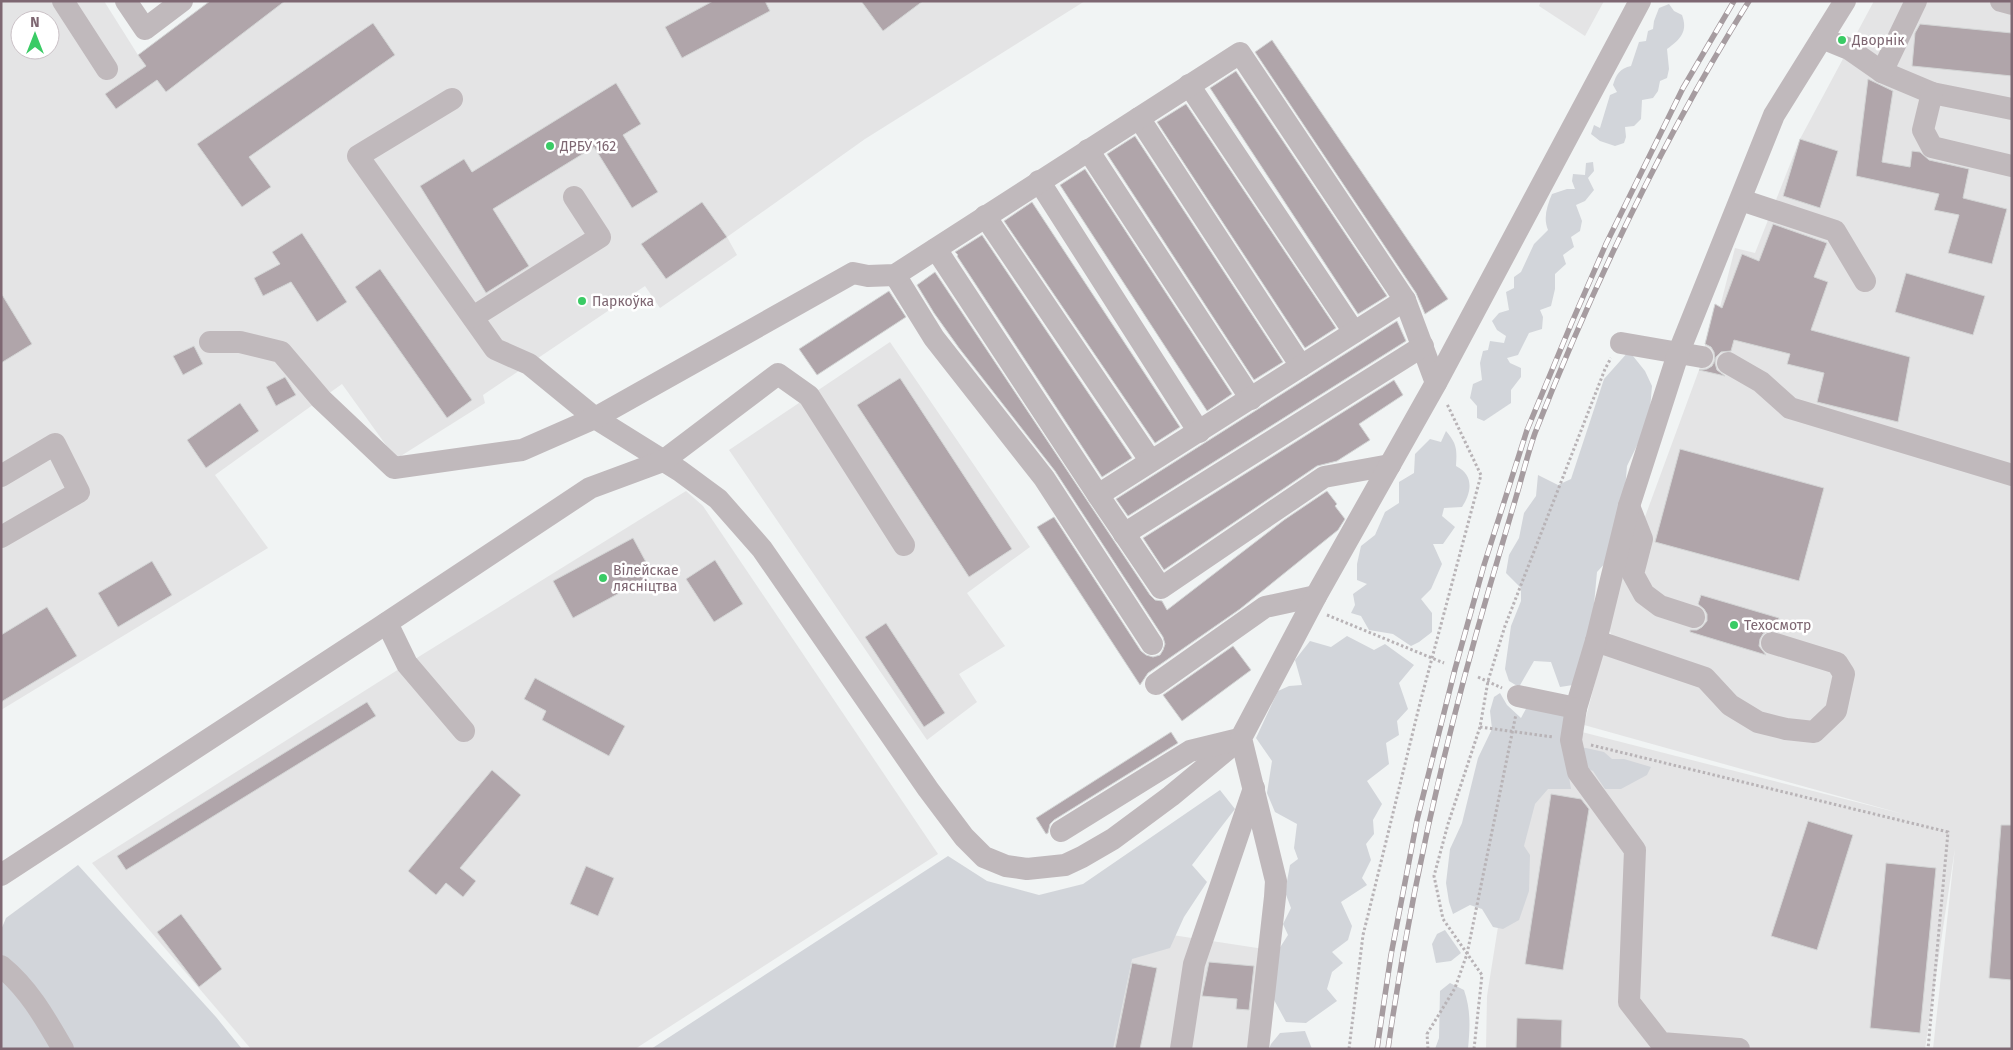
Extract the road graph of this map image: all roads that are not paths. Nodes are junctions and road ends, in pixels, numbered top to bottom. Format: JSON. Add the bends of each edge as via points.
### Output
{"nodes":[{"id":1,"x":63,"y":1,"type":"edge"},
{"id":2,"x":126,"y":1,"type":"edge"},
{"id":3,"x":182,"y":1,"type":"edge"},
{"id":4,"x":1844,"y":1,"type":"edge"},
{"id":5,"x":1916,"y":1,"type":"edge"},
{"id":6,"x":2001,"y":1,"type":"edge"},
{"id":7,"x":2012,"y":4,"type":"edge"},
{"id":8,"x":1631,"y":6,"type":"edge"},
{"id":9,"x":1822,"y":38,"type":"junction"},
{"id":10,"x":108,"y":69,"type":"dead end"},
{"id":11,"x":1882,"y":72,"type":"junction"},
{"id":12,"x":1189,"y":85,"type":"junction"},
{"id":13,"x":1932,"y":92,"type":"junction"},
{"id":14,"x":452,"y":99,"type":"dead end"},
{"id":15,"x":2012,"y":108,"type":"edge"},
{"id":16,"x":1139,"y":118,"type":"junction"},
{"id":17,"x":1088,"y":150,"type":"junction"},
{"id":18,"x":2012,"y":166,"type":"edge"},
{"id":19,"x":1039,"y":181,"type":"junction"},
{"id":20,"x":574,"y":197,"type":"dead end"},
{"id":21,"x":1741,"y":200,"type":"junction"},
{"id":22,"x":985,"y":216,"type":"junction"},
{"id":23,"x":936,"y":249,"type":"junction"},
{"id":24,"x":895,"y":275,"type":"junction"},
{"id":25,"x":1865,"y":281,"type":"dead end"},
{"id":26,"x":1405,"y":300,"type":"junction"},
{"id":27,"x":473,"y":317,"type":"junction"},
{"id":28,"x":1354,"y":332,"type":"junction"},
{"id":29,"x":210,"y":342,"type":"dead end"},
{"id":30,"x":1621,"y":343,"type":"road end"},
{"id":31,"x":1422,"y":346,"type":"junction"},
{"id":32,"x":1678,"y":354,"type":"junction"},
{"id":33,"x":1702,"y":357,"type":"dead end"},
{"id":34,"x":1728,"y":363,"type":"dead end"},
{"id":35,"x":1301,"y":366,"type":"junction"},
{"id":36,"x":1436,"y":383,"type":"junction"},
{"id":37,"x":1251,"y":400,"type":"junction"},
{"id":38,"x":595,"y":418,"type":"junction"},
{"id":39,"x":1200,"y":432,"type":"junction"},
{"id":40,"x":1150,"y":460,"type":"junction"},
{"id":41,"x":663,"y":461,"type":"junction"},
{"id":42,"x":1390,"y":465,"type":"junction"},
{"id":43,"x":2012,"y":475,"type":"edge"},
{"id":44,"x":1,"y":476,"type":"edge"},
{"id":45,"x":1098,"y":495,"type":"junction"},
{"id":46,"x":1629,"y":506,"type":"junction"},
{"id":47,"x":1124,"y":534,"type":"junction"},
{"id":48,"x":1,"y":537,"type":"edge"},
{"id":49,"x":904,"y":545,"type":"dead end"},
{"id":50,"x":1321,"y":606,"type":"junction"},
{"id":51,"x":1694,"y":617,"type":"dead end"},
{"id":52,"x":387,"y":622,"type":"junction"},
{"id":53,"x":1596,"y":641,"type":"junction"},
{"id":54,"x":1772,"y":643,"type":"dead end"},
{"id":55,"x":1152,"y":644,"type":"dead end"},
{"id":56,"x":1156,"y":684,"type":"dead end"},
{"id":57,"x":1518,"y":696,"type":"road end"},
{"id":58,"x":1576,"y":708,"type":"junction"},
{"id":59,"x":464,"y":731,"type":"dead end"},
{"id":60,"x":1241,"y":738,"type":"junction"},
{"id":61,"x":1254,"y":788,"type":"junction"},
{"id":62,"x":1062,"y":831,"type":"dead end"},
{"id":63,"x":1,"y":875,"type":"edge"},
{"id":64,"x":1,"y":966,"type":"edge"},
{"id":65,"x":63,"y":1049,"type":"edge"},
{"id":66,"x":1181,"y":1049,"type":"edge"},
{"id":67,"x":1258,"y":1049,"type":"edge"},
{"id":68,"x":1739,"y":1049,"type":"edge"}],
"edges":[{"from":1,"to":10,"type":"street"},
{"from":2,"to":3,"type":"street","via":[[144,29]]},
{"from":4,"to":9,"type":"street"},
{"from":5,"to":11,"type":"street"},
{"from":6,"to":7,"type":"street"},
{"from":8,"to":36,"type":"street"},
{"from":9,"to":11,"type":"street","via":[[1849,49]]},
{"from":9,"to":21,"type":"street","via":[[1774,115]]},
{"from":11,"to":13,"type":"street"},
{"from":12,"to":16,"type":"street"},
{"from":12,"to":26,"type":"street","via":[[1240,53]]},
{"from":12,"to":28,"type":"street"},
{"from":13,"to":15,"type":"street"},
{"from":13,"to":18,"type":"street","via":[[1923,130],[1932,147]]},
{"from":14,"to":27,"type":"street","via":[[358,156]]},
{"from":16,"to":17,"type":"street"},
{"from":16,"to":35,"type":"street"},
{"from":17,"to":19,"type":"street"},
{"from":17,"to":37,"type":"street"},
{"from":19,"to":22,"type":"street"},
{"from":19,"to":39,"type":"street"},
{"from":20,"to":27,"type":"street","via":[[600,237]]},
{"from":21,"to":25,"type":"street","via":[[1836,231]]},
{"from":21,"to":32,"type":"street"},
{"from":22,"to":23,"type":"street"},
{"from":22,"to":40,"type":"street"},
{"from":23,"to":24,"type":"street"},
{"from":23,"to":45,"type":"street"},
{"from":24,"to":38,"type":"street","via":[[853,273]]},
{"from":24,"to":55,"type":"street","via":[[934,338],[1044,478]]},
{"from":26,"to":28,"type":"street"},
{"from":26,"to":31,"type":"street"},
{"from":27,"to":38,"type":"street","via":[[495,349],[529,364]]},
{"from":28,"to":35,"type":"street"},
{"from":29,"to":38,"type":"street","via":[[240,342],[281,352],[321,399],[394,468],[522,450]]},
{"from":30,"to":32,"type":"street"},
{"from":31,"to":36,"type":"street"},
{"from":31,"to":47,"type":"street"},
{"from":32,"to":33,"type":"street"},
{"from":32,"to":46,"type":"street"},
{"from":34,"to":43,"type":"street","via":[[1761,382],[1790,408]]},
{"from":35,"to":37,"type":"street"},
{"from":36,"to":42,"type":"street"},
{"from":37,"to":39,"type":"street"},
{"from":38,"to":41,"type":"street"},
{"from":39,"to":40,"type":"street"},
{"from":40,"to":45,"type":"street"},
{"from":41,"to":49,"type":"street","via":[[778,374],[809,396]]},
{"from":41,"to":52,"type":"street","via":[[590,488]]},
{"from":41,"to":60,"type":"street","via":[[718,499],[762,549],[928,789],[964,837],[984,857],[1016,868],[1039,869],[1065,865],[1082,858],[1149,812]]},
{"from":42,"to":47,"type":"street","via":[[1324,477],[1160,588]]},
{"from":42,"to":50,"type":"street"},
{"from":44,"to":48,"type":"street","via":[[55,444],[79,492]]},
{"from":45,"to":47,"type":"street"},
{"from":46,"to":51,"type":"street","via":[[1642,539],[1633,574],[1644,594],[1660,606]]},
{"from":46,"to":53,"type":"street"},
{"from":50,"to":56,"type":"street","via":[[1265,607]]},
{"from":50,"to":60,"type":"street"},
{"from":52,"to":59,"type":"street","via":[[406,664]]},
{"from":52,"to":63,"type":"street"},
{"from":53,"to":54,"type":"street","via":[[1705,678],[1730,705],[1758,722],[1786,730],[1814,732],[1836,711],[1844,674],[1837,663]]},
{"from":53,"to":58,"type":"street"},
{"from":57,"to":58,"type":"street"},
{"from":58,"to":68,"type":"street","via":[[1570,740],[1578,772],[1635,850],[1629,1002],[1661,1043]]},
{"from":60,"to":61,"type":"street"},
{"from":60,"to":62,"type":"street","via":[[1190,751]]},
{"from":61,"to":66,"type":"street","via":[[1194,964]]},
{"from":61,"to":67,"type":"street","via":[[1276,881]]},
{"from":64,"to":65,"type":"street","via":[[25,988]]}]}
